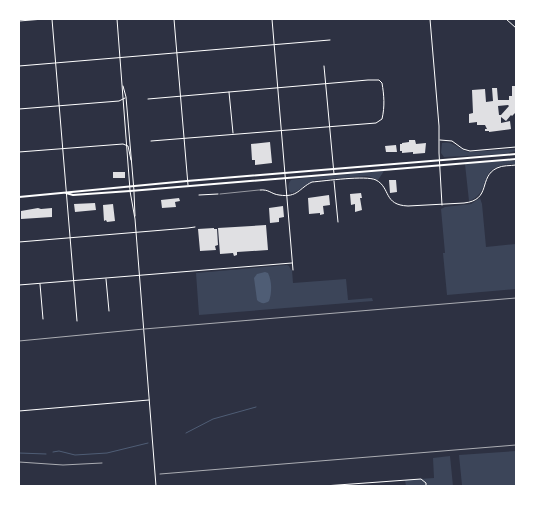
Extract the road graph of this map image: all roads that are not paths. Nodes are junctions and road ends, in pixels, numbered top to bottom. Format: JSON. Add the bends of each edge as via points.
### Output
{"nodes":[{"id":1,"x":44,"y":19,"type":"edge"},
{"id":2,"x":52,"y":19,"type":"edge"},
{"id":3,"x":117,"y":19,"type":"edge"},
{"id":4,"x":174,"y":19,"type":"edge"},
{"id":5,"x":272,"y":19,"type":"edge"},
{"id":6,"x":430,"y":19,"type":"edge"},
{"id":7,"x":506,"y":19,"type":"edge"},
{"id":8,"x":19,"y":21,"type":"edge"},
{"id":9,"x":516,"y":28,"type":"edge"},
{"id":10,"x":330,"y":40,"type":"dead end"},
{"id":11,"x":274,"y":45,"type":"junction"},
{"id":12,"x":177,"y":52,"type":"junction"},
{"id":13,"x":121,"y":57,"type":"junction"},
{"id":14,"x":55,"y":63,"type":"junction"},
{"id":15,"x":19,"y":66,"type":"edge"},
{"id":16,"x":324,"y":66,"type":"dead end"},
{"id":17,"x":326,"y":83,"type":"junction"},
{"id":18,"x":123,"y":85,"type":"junction"},
{"id":19,"x":277,"y":88,"type":"junction"},
{"id":20,"x":229,"y":92,"type":"junction"},
{"id":21,"x":181,"y":95,"type":"junction"},
{"id":22,"x":126,"y":97,"type":"junction"},
{"id":23,"x":148,"y":99,"type":"dead end"},
{"id":24,"x":123,"y":100,"type":"junction"},
{"id":25,"x":59,"y":106,"type":"junction"},
{"id":26,"x":19,"y":109,"type":"edge"},
{"id":27,"x":330,"y":126,"type":"junction"},
{"id":28,"x":281,"y":130,"type":"junction"},
{"id":29,"x":233,"y":134,"type":"junction"},
{"id":30,"x":184,"y":138,"type":"junction"},
{"id":31,"x":439,"y":140,"type":"junction"},
{"id":32,"x":151,"y":141,"type":"dead end"},
{"id":33,"x":126,"y":144,"type":"junction"},
{"id":34,"x":516,"y":147,"type":"edge"},
{"id":35,"x":62,"y":148,"type":"junction"},
{"id":36,"x":19,"y":152,"type":"edge"},
{"id":37,"x":516,"y":154,"type":"edge"},
{"id":38,"x":516,"y":159,"type":"edge"},
{"id":39,"x":439,"y":160,"type":"junction"},
{"id":40,"x":131,"y":161,"type":"junction"},
{"id":41,"x":440,"y":165,"type":"junction"},
{"id":42,"x":516,"y":165,"type":"edge"},
{"id":43,"x":334,"y":169,"type":"junction"},
{"id":44,"x":285,"y":173,"type":"junction"},
{"id":45,"x":334,"y":174,"type":"junction"},
{"id":46,"x":285,"y":178,"type":"junction"},
{"id":47,"x":334,"y":180,"type":"junction"},
{"id":48,"x":187,"y":181,"type":"junction"},
{"id":49,"x":130,"y":186,"type":"junction"},
{"id":50,"x":134,"y":186,"type":"junction"},
{"id":51,"x":188,"y":186,"type":"junction"},
{"id":52,"x":134,"y":190,"type":"junction"},
{"id":53,"x":260,"y":190,"type":"joint"},
{"id":54,"x":130,"y":191,"type":"junction"},
{"id":55,"x":66,"y":193,"type":"junction"},
{"id":56,"x":218,"y":194,"type":"joint"},
{"id":57,"x":199,"y":195,"type":"dead end"},
{"id":58,"x":286,"y":195,"type":"junction"},
{"id":59,"x":19,"y":197,"type":"edge"},
{"id":60,"x":442,"y":204,"type":"junction"},
{"id":61,"x":135,"y":219,"type":"junction"},
{"id":62,"x":338,"y":222,"type":"dead end"},
{"id":63,"x":195,"y":227,"type":"dead end"},
{"id":64,"x":136,"y":233,"type":"junction"},
{"id":65,"x":70,"y":238,"type":"junction"},
{"id":66,"x":19,"y":242,"type":"edge"},
{"id":67,"x":292,"y":263,"type":"junction"},
{"id":68,"x":292,"y":270,"type":"dead end"},
{"id":69,"x":139,"y":275,"type":"junction"},
{"id":70,"x":106,"y":278,"type":"junction"},
{"id":71,"x":73,"y":280,"type":"junction"},
{"id":72,"x":40,"y":283,"type":"junction"},
{"id":73,"x":19,"y":285,"type":"edge"},
{"id":74,"x":109,"y":311,"type":"dead end"},
{"id":75,"x":43,"y":320,"type":"dead end"},
{"id":76,"x":77,"y":322,"type":"dead end"},
{"id":77,"x":149,"y":400,"type":"junction"},
{"id":78,"x":19,"y":411,"type":"edge"},
{"id":79,"x":156,"y":486,"type":"edge"},
{"id":80,"x":324,"y":486,"type":"edge"},
{"id":81,"x":426,"y":486,"type":"edge"}],
"edges":[{"from":1,"to":8,"type":"street"},
{"from":2,"to":14,"type":"street"},
{"from":3,"to":13,"type":"street"},
{"from":4,"to":12,"type":"street"},
{"from":5,"to":11,"type":"street"},
{"from":6,"to":31,"type":"street"},
{"from":7,"to":9,"type":"street"},
{"from":10,"to":11,"type":"street"},
{"from":11,"to":12,"type":"street"},
{"from":11,"to":19,"type":"street"},
{"from":12,"to":13,"type":"street"},
{"from":12,"to":21,"type":"street"},
{"from":13,"to":14,"type":"street"},
{"from":13,"to":18,"type":"street"},
{"from":14,"to":15,"type":"street"},
{"from":14,"to":25,"type":"street"},
{"from":16,"to":17,"type":"street"},
{"from":17,"to":19,"type":"street"},
{"from":17,"to":27,"type":"street"},
{"from":17,"to":27,"type":"street","via":[[379,80],[384,92],[382,118],[376,123]]},
{"from":18,"to":22,"type":"street"},
{"from":18,"to":24,"type":"street"},
{"from":19,"to":20,"type":"street"},
{"from":19,"to":28,"type":"street"},
{"from":20,"to":21,"type":"street"},
{"from":20,"to":29,"type":"street"},
{"from":21,"to":23,"type":"street"},
{"from":21,"to":30,"type":"street"},
{"from":22,"to":24,"type":"street"},
{"from":22,"to":40,"type":"street"},
{"from":24,"to":25,"type":"street"},
{"from":24,"to":33,"type":"street"},
{"from":25,"to":26,"type":"street"},
{"from":25,"to":35,"type":"street"},
{"from":27,"to":28,"type":"street"},
{"from":27,"to":43,"type":"street"},
{"from":28,"to":29,"type":"street"},
{"from":28,"to":44,"type":"street"},
{"from":29,"to":30,"type":"street"},
{"from":30,"to":32,"type":"street"},
{"from":30,"to":48,"type":"street"},
{"from":31,"to":34,"type":"street","via":[[452,141],[469,150]]},
{"from":31,"to":39,"type":"street"},
{"from":33,"to":35,"type":"street"},
{"from":33,"to":40,"type":"street"},
{"from":33,"to":49,"type":"street"},
{"from":35,"to":36,"type":"street"},
{"from":35,"to":55,"type":"street"},
{"from":37,"to":39,"type":"main road"},
{"from":38,"to":41,"type":"main road"},
{"from":39,"to":41,"type":"street"},
{"from":39,"to":43,"type":"main road"},
{"from":40,"to":50,"type":"street"},
{"from":41,"to":45,"type":"main road"},
{"from":41,"to":60,"type":"street"},
{"from":42,"to":60,"type":"street","via":[[494,170],[476,200]]},
{"from":43,"to":44,"type":"main road"},
{"from":43,"to":45,"type":"street"},
{"from":44,"to":46,"type":"street"},
{"from":44,"to":48,"type":"main road"},
{"from":45,"to":46,"type":"main road"},
{"from":46,"to":51,"type":"main road"},
{"from":46,"to":58,"type":"street"},
{"from":47,"to":58,"type":"street","via":[[312,182],[296,194]]},
{"from":47,"to":60,"type":"street","via":[[376,180],[398,205]]},
{"from":47,"to":62,"type":"street"},
{"from":48,"to":50,"type":"main road"},
{"from":48,"to":51,"type":"street"},
{"from":49,"to":50,"type":"main road"},
{"from":49,"to":54,"type":"street"},
{"from":49,"to":55,"type":"main road"},
{"from":50,"to":52,"type":"street"},
{"from":51,"to":52,"type":"main road"},
{"from":52,"to":54,"type":"main road"},
{"from":52,"to":61,"type":"street"},
{"from":53,"to":56,"type":"lane"},
{"from":53,"to":58,"type":"street"},
{"from":54,"to":55,"type":"main road"},
{"from":54,"to":61,"type":"street"},
{"from":55,"to":59,"type":"main road"},
{"from":55,"to":65,"type":"street"},
{"from":56,"to":57,"type":"street"},
{"from":58,"to":67,"type":"street"},
{"from":61,"to":64,"type":"street"},
{"from":63,"to":64,"type":"street"},
{"from":64,"to":65,"type":"street"},
{"from":64,"to":69,"type":"street"},
{"from":65,"to":66,"type":"street"},
{"from":65,"to":71,"type":"street"},
{"from":67,"to":68,"type":"street"},
{"from":67,"to":69,"type":"street"},
{"from":69,"to":70,"type":"street"},
{"from":69,"to":77,"type":"street"},
{"from":70,"to":71,"type":"street"},
{"from":70,"to":74,"type":"street"},
{"from":71,"to":72,"type":"street"},
{"from":71,"to":76,"type":"street"},
{"from":72,"to":73,"type":"street"},
{"from":72,"to":75,"type":"street"},
{"from":77,"to":78,"type":"street"},
{"from":77,"to":79,"type":"street"},
{"from":80,"to":81,"type":"street","via":[[405,479],[421,479]]}]}
